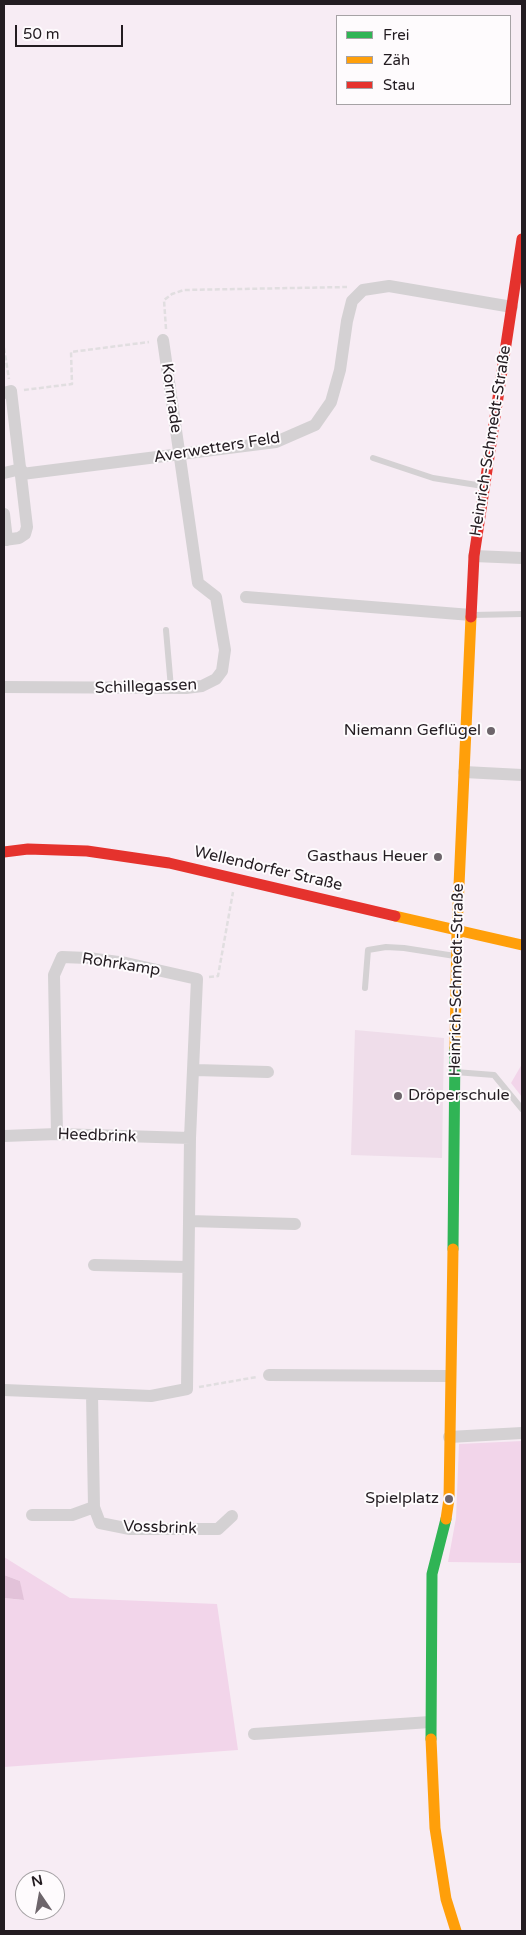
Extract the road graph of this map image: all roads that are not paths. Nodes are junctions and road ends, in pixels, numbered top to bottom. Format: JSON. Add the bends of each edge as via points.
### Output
{"nodes":[{"id":1,"x":522,"y":238,"type":"edge"},
{"id":2,"x":512,"y":307,"type":"junction"},
{"id":3,"x":163,"y":340,"type":"dead end"},
{"id":4,"x":4,"y":393,"type":"edge"},
{"id":5,"x":179,"y":456,"type":"junction"},
{"id":6,"x":373,"y":458,"type":"dead end"},
{"id":7,"x":21,"y":472,"type":"junction"},
{"id":8,"x":4,"y":473,"type":"edge"},
{"id":9,"x":484,"y":486,"type":"junction"},
{"id":10,"x":4,"y":514,"type":"edge"},
{"id":11,"x":5,"y":540,"type":"edge"},
{"id":12,"x":474,"y":556,"type":"junction"},
{"id":13,"x":522,"y":558,"type":"edge"},
{"id":14,"x":196,"y":561,"type":"joint"},
{"id":15,"x":246,"y":597,"type":"dead end"},
{"id":16,"x":522,"y":614,"type":"edge"},
{"id":17,"x":471,"y":615,"type":"junction"},
{"id":18,"x":166,"y":630,"type":"dead end"},
{"id":19,"x":4,"y":687,"type":"edge"},
{"id":20,"x":171,"y":688,"type":"junction"},
{"id":21,"x":464,"y":772,"type":"junction"},
{"id":22,"x":522,"y":775,"type":"edge"},
{"id":23,"x":4,"y":852,"type":"edge"},
{"id":24,"x":457,"y":930,"type":"junction"},
{"id":25,"x":522,"y":945,"type":"edge"},
{"id":26,"x":456,"y":957,"type":"junction"},
{"id":27,"x":365,"y":988,"type":"dead end"},
{"id":28,"x":195,"y":1070,"type":"junction"},
{"id":29,"x":268,"y":1072,"type":"dead end"},
{"id":30,"x":454,"y":1072,"type":"junction"},
{"id":31,"x":522,"y":1109,"type":"edge"},
{"id":32,"x":57,"y":1134,"type":"junction"},
{"id":33,"x":4,"y":1136,"type":"edge"},
{"id":34,"x":190,"y":1138,"type":"junction"},
{"id":35,"x":188,"y":1221,"type":"junction"},
{"id":36,"x":295,"y":1224,"type":"dead end"},
{"id":37,"x":94,"y":1264,"type":"dead end"},
{"id":38,"x":188,"y":1267,"type":"junction"},
{"id":39,"x":269,"y":1375,"type":"road end"},
{"id":40,"x":449,"y":1376,"type":"junction"},
{"id":41,"x":4,"y":1390,"type":"edge"},
{"id":42,"x":92,"y":1394,"type":"junction"},
{"id":43,"x":522,"y":1432,"type":"edge"},
{"id":44,"x":450,"y":1436,"type":"junction"},
{"id":45,"x":94,"y":1507,"type":"junction"},
{"id":46,"x":32,"y":1514,"type":"dead end"},
{"id":47,"x":232,"y":1516,"type":"dead end"},
{"id":48,"x":430,"y":1722,"type":"junction"},
{"id":49,"x":254,"y":1734,"type":"dead end"},
{"id":50,"x":456,"y":1931,"type":"edge"}],
"edges":[{"from":1,"to":2,"type":"street","name":"Heinrich-Schmedt-Straße"},
{"from":2,"to":5,"type":"street","name":"Averwetters Feld","via":[[390,286],[363,290],[352,300],[331,402],[315,425],[276,442]]},
{"from":2,"to":9,"type":"street","name":"Heinrich-Schmedt-Straße"},
{"from":3,"to":5,"type":"street","name":"Kornrade"},
{"from":4,"to":7,"type":"street","via":[[11,391]]},
{"from":5,"to":7,"type":"street","name":"Averwetters Feld"},
{"from":5,"to":14,"type":"street","name":"Kornrade"},
{"from":6,"to":9,"type":"lane","via":[[433,478]]},
{"from":7,"to":8,"type":"street","name":"Averwetters Feld"},
{"from":7,"to":11,"type":"street","via":[[28,527],[19,538]]},
{"from":9,"to":12,"type":"street","name":"Heinrich-Schmedt-Straße"},
{"from":10,"to":11,"type":"street"},
{"from":12,"to":13,"type":"street"},
{"from":12,"to":17,"type":"street","name":"Heinrich-Schmedt-Straße"},
{"from":14,"to":20,"type":"street","name":"Schillegassen","via":[[198,583],[216,597],[225,659],[216,679],[202,686]]},
{"from":15,"to":17,"type":"street"},
{"from":16,"to":17,"type":"lane"},
{"from":17,"to":21,"type":"street","name":"Heinrich-Schmedt-Straße"},
{"from":18,"to":20,"type":"lane"},
{"from":19,"to":20,"type":"street","name":"Schillegassen"},
{"from":21,"to":22,"type":"street"},
{"from":21,"to":24,"type":"street","name":"Heinrich-Schmedt-Straße"},
{"from":23,"to":24,"type":"street","name":"Wellendorfer Straße","via":[[28,849],[87,851],[169,863]]},
{"from":24,"to":25,"type":"street","name":"Wellendorfer Straße"},
{"from":24,"to":26,"type":"street","name":"Heinrich-Schmedt-Straße"},
{"from":26,"to":27,"type":"lane","via":[[404,948],[368,950]]},
{"from":26,"to":30,"type":"street","name":"Heinrich-Schmedt-Straße"},
{"from":28,"to":29,"type":"street"},
{"from":28,"to":32,"type":"street","name":"Rohrkamp","via":[[197,979],[126,963],[62,957],[54,975]]},
{"from":28,"to":34,"type":"street"},
{"from":30,"to":31,"type":"lane","via":[[494,1075]]},
{"from":30,"to":40,"type":"street","name":"Heinrich-Schmedt-Straße"},
{"from":32,"to":33,"type":"street","name":"Heedbrink"},
{"from":32,"to":34,"type":"street","name":"Heedbrink"},
{"from":34,"to":35,"type":"street"},
{"from":35,"to":36,"type":"street"},
{"from":35,"to":38,"type":"street"},
{"from":37,"to":38,"type":"street"},
{"from":38,"to":42,"type":"street","via":[[188,1389],[151,1396]]},
{"from":39,"to":40,"type":"street"},
{"from":40,"to":44,"type":"street","name":"Heinrich-Schmedt-Straße"},
{"from":41,"to":42,"type":"street"},
{"from":42,"to":45,"type":"street"},
{"from":43,"to":44,"type":"street"},
{"from":44,"to":48,"type":"street","name":"Heinrich-Schmedt-Straße","via":[[448,1512],[432,1574]]},
{"from":45,"to":46,"type":"street","via":[[72,1515]]},
{"from":45,"to":47,"type":"street","name":"Vossbrink","via":[[100,1523],[130,1529],[218,1529]]},
{"from":48,"to":49,"type":"street"},
{"from":48,"to":50,"type":"street","name":"Heinrich-Schmedt-Straße","via":[[435,1828],[446,1899]]}]}
